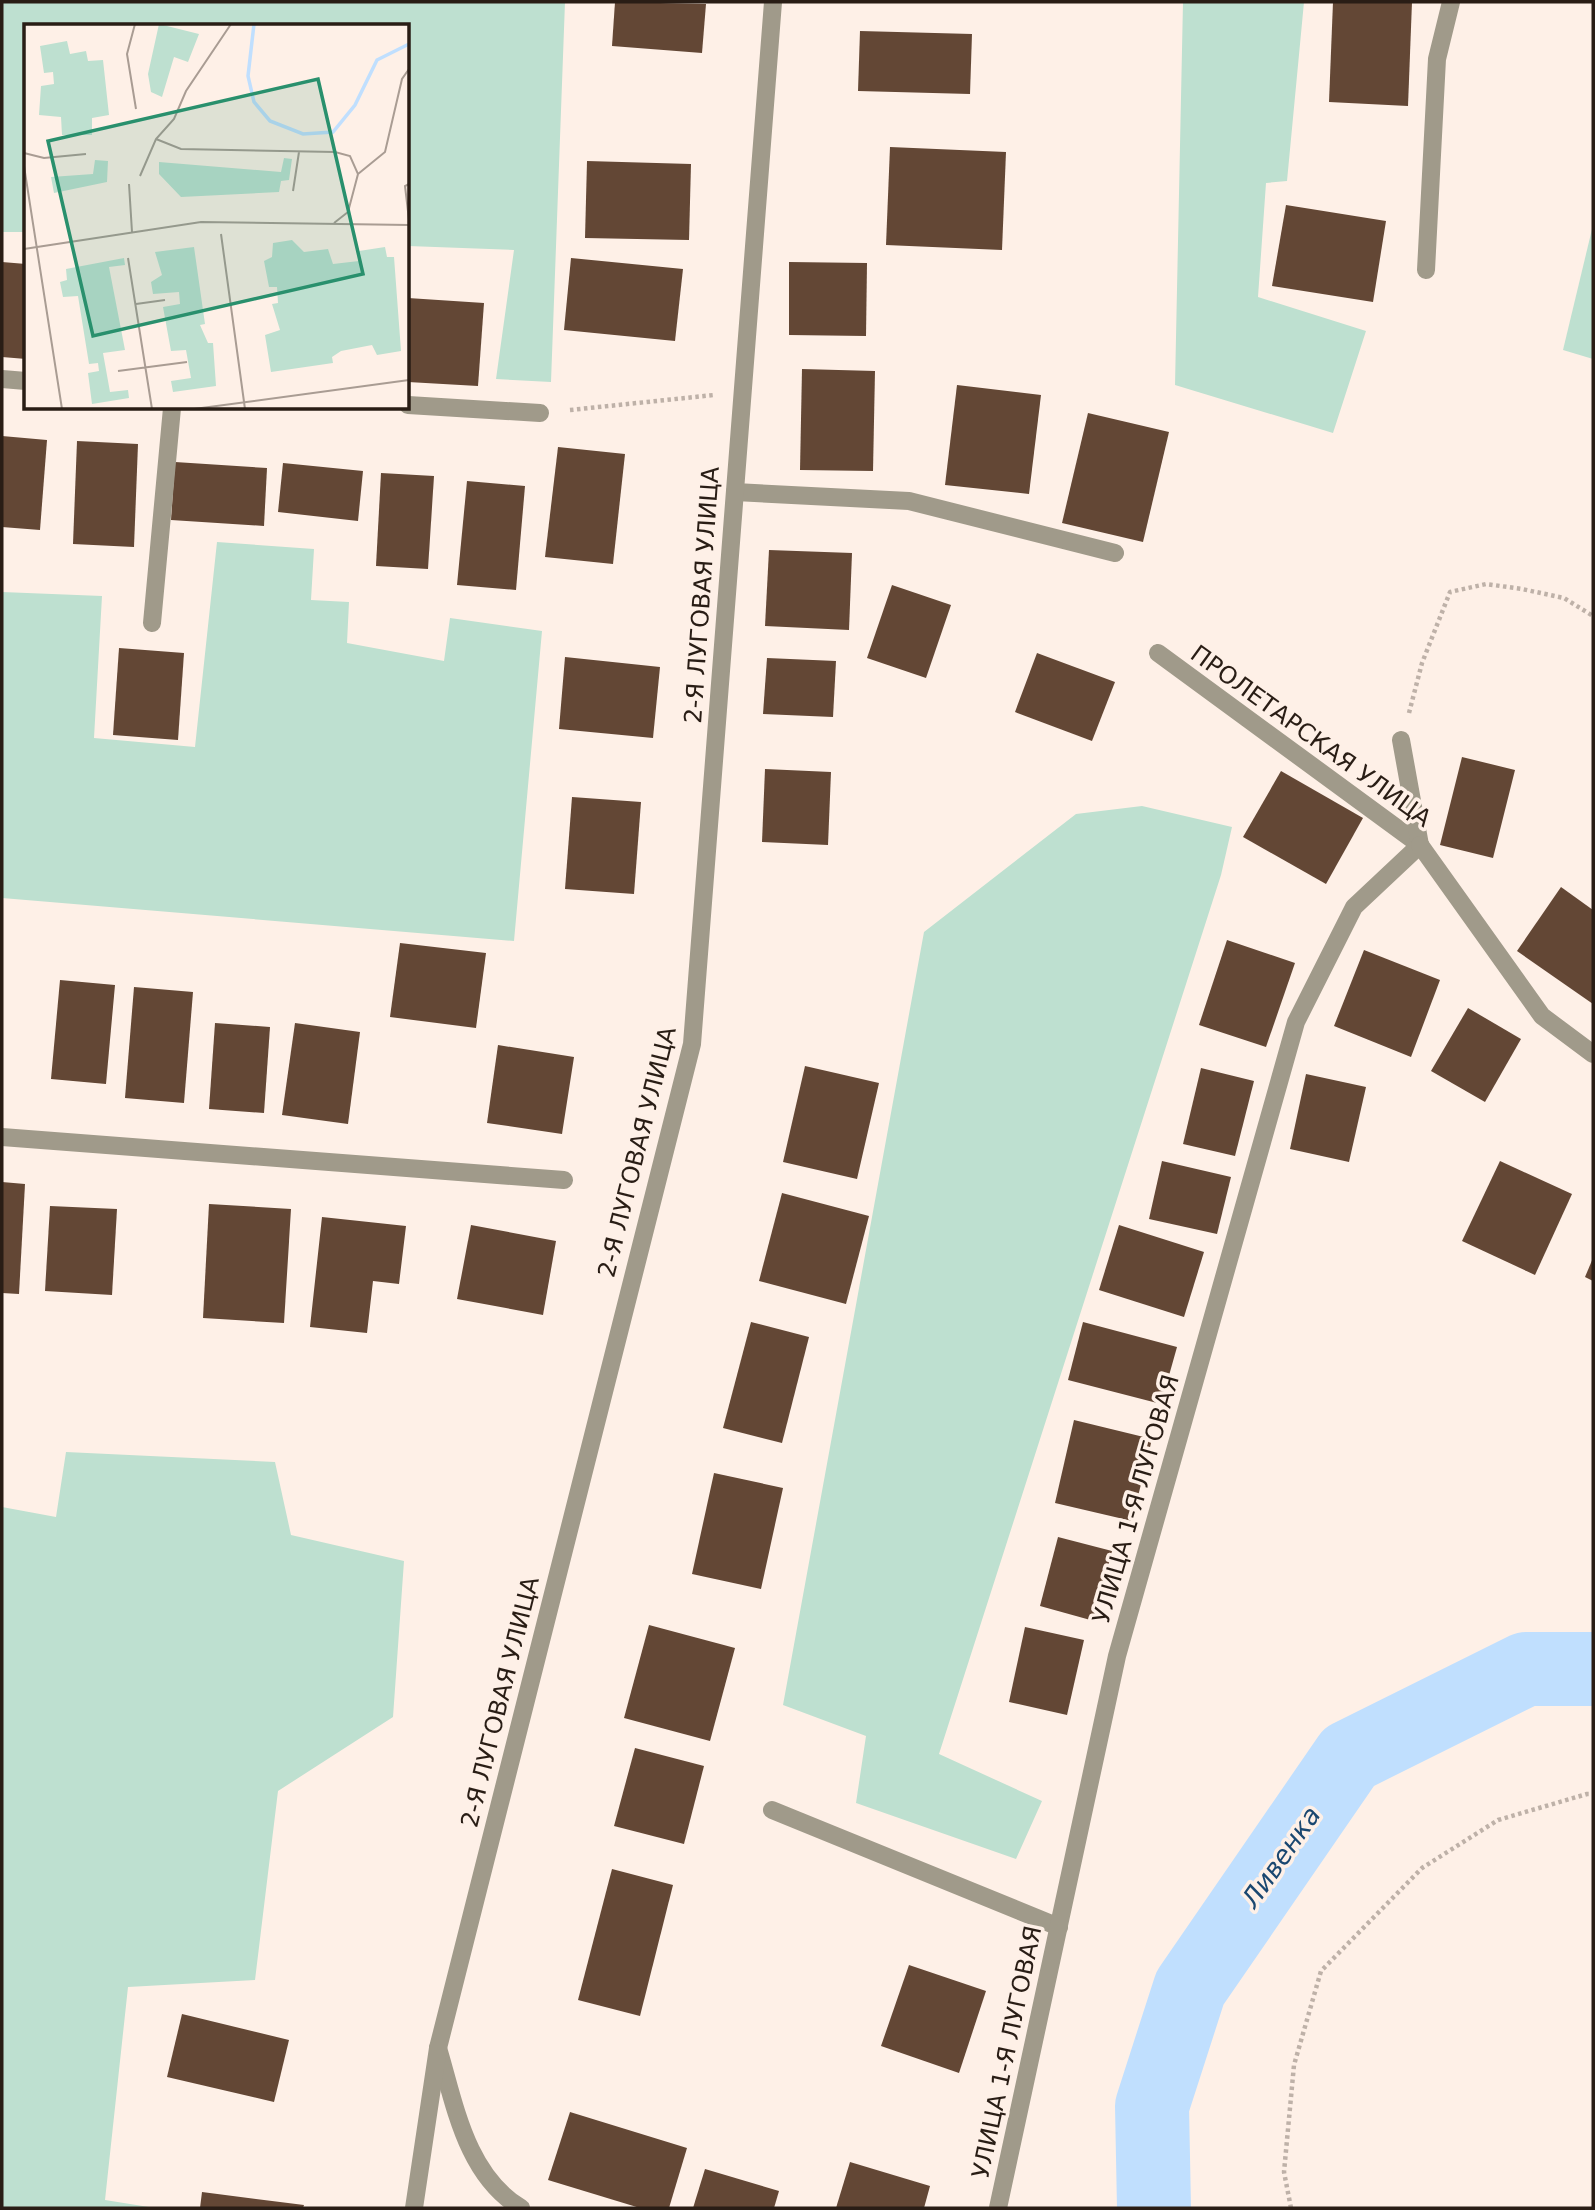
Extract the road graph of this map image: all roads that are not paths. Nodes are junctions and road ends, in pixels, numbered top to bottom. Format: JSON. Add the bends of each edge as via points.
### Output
{"nodes":[{"id":1,"x":773,"y":2,"type":"edge"},
{"id":2,"x":1451,"y":2,"type":"edge"},
{"id":3,"x":1426,"y":270,"type":"dead end"},
{"id":4,"x":2,"y":380,"type":"edge"},
{"id":5,"x":24,"y":381,"type":"edge"},
{"id":6,"x":410,"y":405,"type":"edge"},
{"id":7,"x":172,"y":410,"type":"edge"},
{"id":8,"x":540,"y":413,"type":"road end"},
{"id":9,"x":735,"y":492,"type":"junction"},
{"id":10,"x":1115,"y":553,"type":"dead end"},
{"id":11,"x":152,"y":624,"type":"dead end"},
{"id":12,"x":1158,"y":653,"type":"dead end"},
{"id":13,"x":1401,"y":740,"type":"road end"},
{"id":14,"x":1420,"y":845,"type":"junction"},
{"id":15,"x":1593,"y":1054,"type":"edge"},
{"id":16,"x":2,"y":1137,"type":"edge"},
{"id":17,"x":564,"y":1180,"type":"dead end"},
{"id":18,"x":772,"y":1810,"type":"dead end"},
{"id":19,"x":1059,"y":1927,"type":"junction"},
{"id":20,"x":438,"y":2048,"type":"junction"},
{"id":21,"x":414,"y":2208,"type":"edge"},
{"id":22,"x":520,"y":2208,"type":"edge"},
{"id":23,"x":998,"y":2208,"type":"edge"}],
"edges":[{"from":1,"to":9,"type":"street","name":"2-Я ЛУГОВАЯ УЛИЦА"},
{"from":2,"to":3,"type":"street","via":[[1437,58]]},
{"from":4,"to":5,"type":"street"},
{"from":6,"to":8,"type":"street"},
{"from":7,"to":11,"type":"street"},
{"from":9,"to":10,"type":"street","via":[[909,501]]},
{"from":9,"to":20,"type":"street","name":"2-Я ЛУГОВАЯ УЛИЦА","via":[[692,1044]]},
{"from":12,"to":14,"type":"street","name":"ПРОЛЕТАРСКАЯ УЛИЦА"},
{"from":13,"to":14,"type":"street"},
{"from":14,"to":15,"type":"street","name":"ПРОЛЕТАРСКАЯ УЛИЦА","via":[[1542,1016]]},
{"from":14,"to":19,"type":"street","name":"УЛИЦА 1-Я ЛУГОВАЯ","via":[[1354,907],[1296,1022],[1117,1656]]},
{"from":16,"to":17,"type":"street"},
{"from":18,"to":19,"type":"street"},
{"from":19,"to":23,"type":"street","name":"УЛИЦА 1-Я ЛУГОВАЯ"},
{"from":20,"to":21,"type":"street","name":"2-Я ЛУГОВАЯ УЛИЦА"},
{"from":20,"to":22,"type":"street","via":[[473,2156],[492,2185]]}]}
